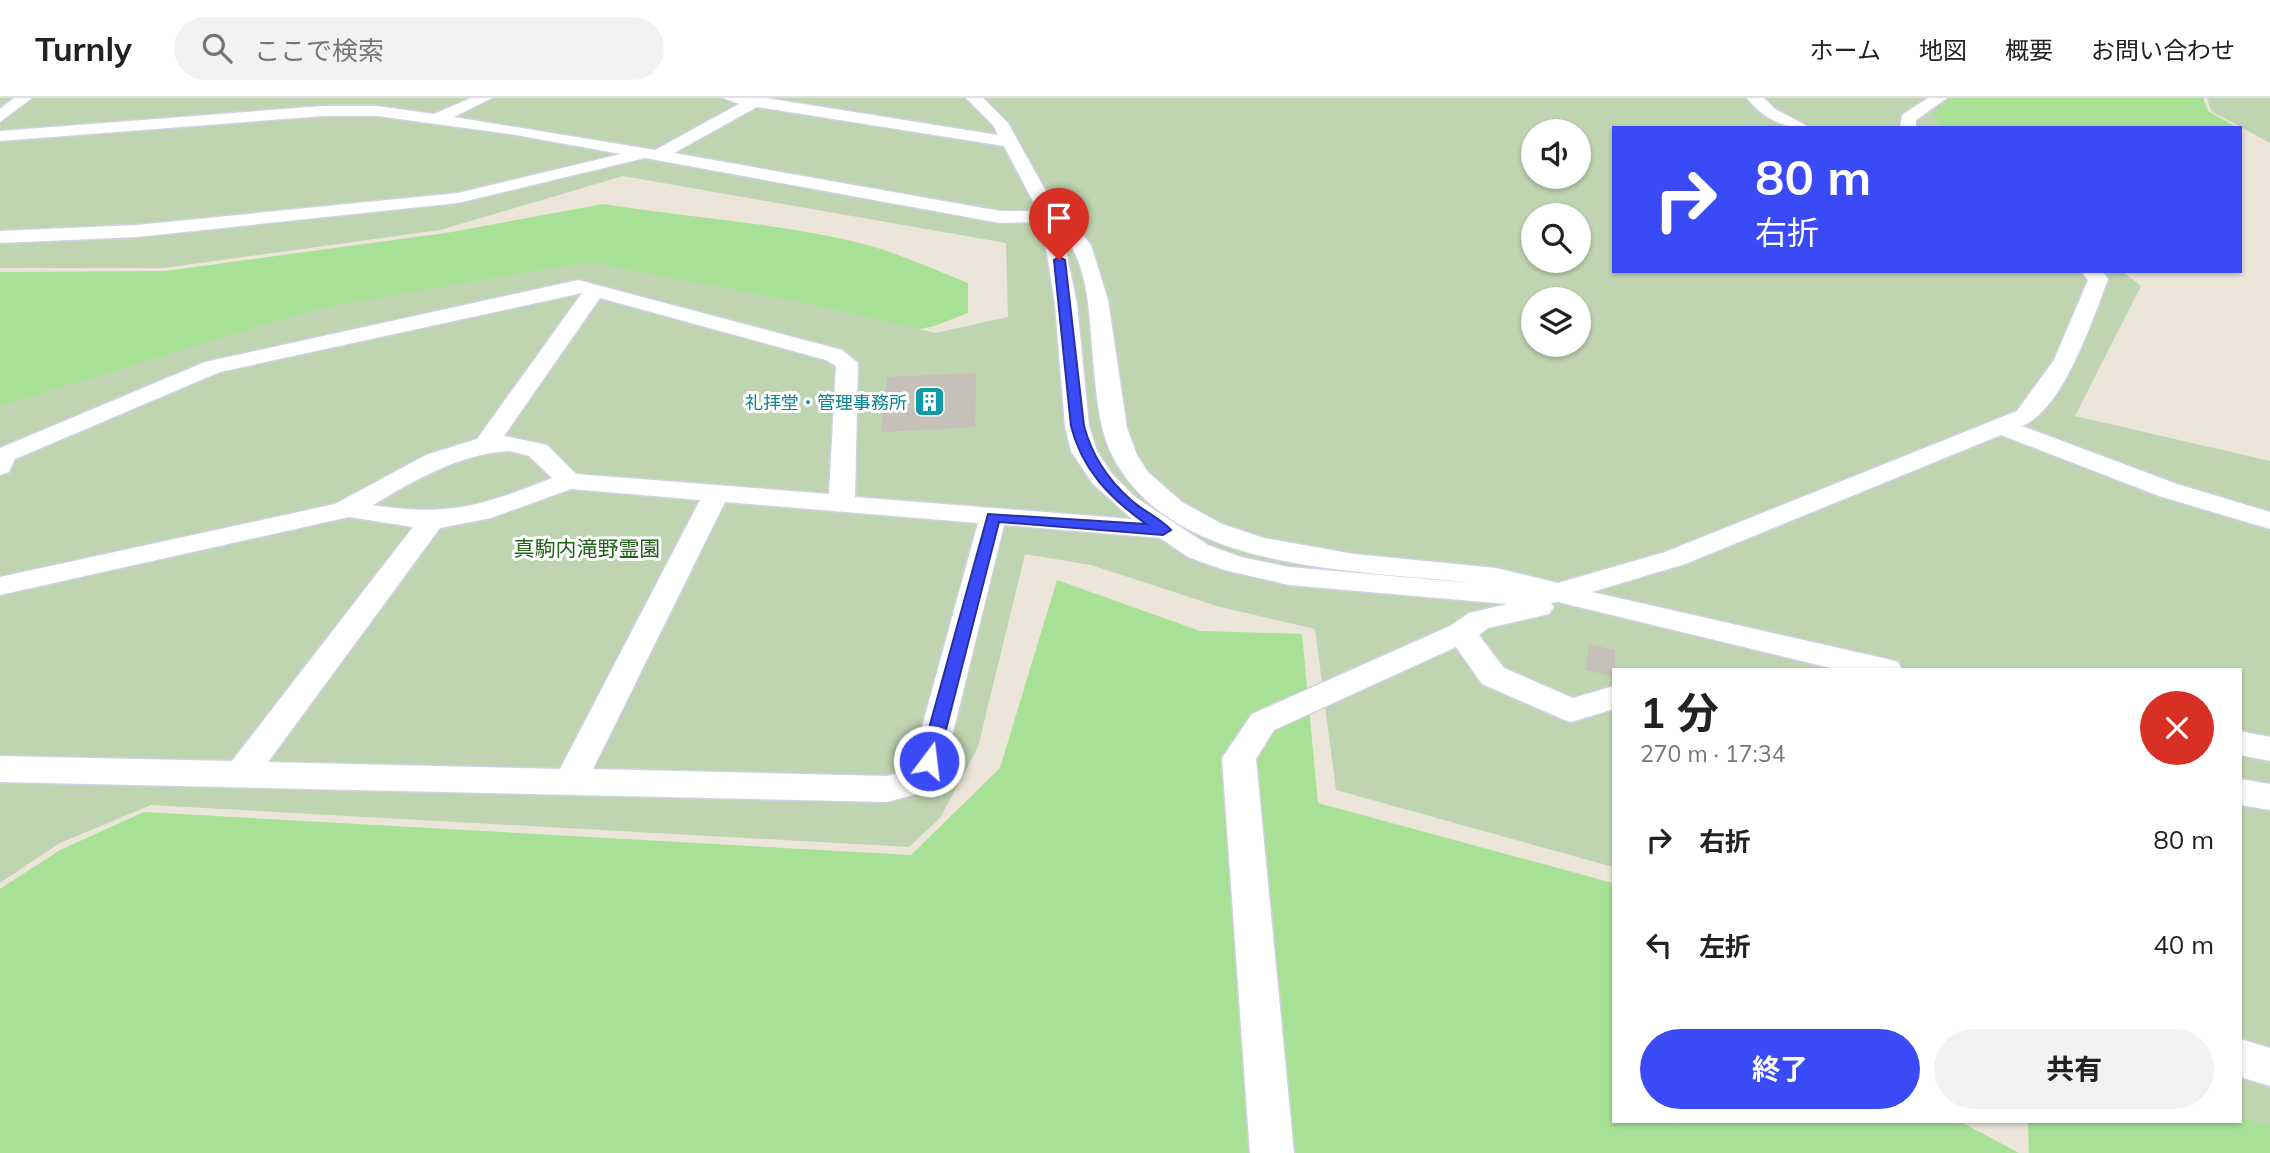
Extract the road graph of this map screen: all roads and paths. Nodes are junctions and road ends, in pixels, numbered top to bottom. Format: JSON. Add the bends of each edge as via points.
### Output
{"nodes":[{"id":1,"x":24,"y":98,"type":"edge"},
{"id":2,"x":311,"y":98,"type":"edge"},
{"id":3,"x":484,"y":98,"type":"edge"},
{"id":4,"x":731,"y":98,"type":"edge"},
{"id":5,"x":974,"y":98,"type":"edge"},
{"id":6,"x":1755,"y":98,"type":"edge"},
{"id":7,"x":1939,"y":98,"type":"edge"},
{"id":8,"x":758,"y":100,"type":"edge"},
{"id":9,"x":299,"y":113,"type":"junction"},
{"id":10,"x":0,"y":117,"type":"edge"},
{"id":11,"x":440,"y":117,"type":"junction"},
{"id":12,"x":1799,"y":126,"type":"edge"},
{"id":13,"x":1908,"y":126,"type":"edge"},
{"id":14,"x":0,"y":136,"type":"edge"},
{"id":15,"x":1009,"y":142,"type":"junction"},
{"id":16,"x":652,"y":154,"type":"junction"},
{"id":17,"x":1051,"y":216,"type":"junction"},
{"id":18,"x":0,"y":237,"type":"edge"},
{"id":19,"x":2093,"y":273,"type":"edge"},
{"id":20,"x":595,"y":290,"type":"junction"},
{"id":21,"x":2003,"y":427,"type":"junction"},
{"id":22,"x":485,"y":446,"type":"junction"},
{"id":23,"x":1,"y":459,"type":"edge"},
{"id":24,"x":568,"y":481,"type":"junction"},
{"id":25,"x":717,"y":492,"type":"junction"},
{"id":26,"x":842,"y":503,"type":"junction"},
{"id":27,"x":344,"y":510,"type":"junction"},
{"id":28,"x":993,"y":517,"type":"junction"},
{"id":29,"x":432,"y":520,"type":"junction"},
{"id":30,"x":2270,"y":521,"type":"edge"},
{"id":31,"x":1173,"y":522,"type":"junction"},
{"id":32,"x":0,"y":586,"type":"edge"},
{"id":33,"x":1555,"y":593,"type":"junction"},
{"id":34,"x":1461,"y":633,"type":"junction"},
{"id":35,"x":1850,"y":666,"type":"edge"},
{"id":36,"x":1868,"y":668,"type":"edge"},
{"id":37,"x":1612,"y":698,"type":"edge"},
{"id":38,"x":2242,"y":743,"type":"edge"},
{"id":39,"x":2270,"y":748,"type":"edge"},
{"id":40,"x":0,"y":769,"type":"edge"},
{"id":41,"x":242,"y":773,"type":"junction"},
{"id":42,"x":570,"y":782,"type":"junction"},
{"id":43,"x":2242,"y":792,"type":"edge"},
{"id":44,"x":2270,"y":797,"type":"edge"},
{"id":45,"x":2242,"y":1059,"type":"edge"},
{"id":46,"x":2270,"y":1067,"type":"edge"},
{"id":47,"x":1272,"y":1153,"type":"edge"}],
"edges":[{"from":1,"to":10,"type":"street"},
{"from":2,"to":9,"type":"street"},
{"from":3,"to":11,"type":"street"},
{"from":4,"to":8,"type":"street"},
{"from":5,"to":15,"type":"street","via":[[1000,123]]},
{"from":6,"to":12,"type":"street","via":[[1769,112]]},
{"from":7,"to":13,"type":"street","via":[[1908,118]]},
{"from":8,"to":15,"type":"street"},
{"from":8,"to":16,"type":"street"},
{"from":9,"to":11,"type":"street","via":[[377,111]]},
{"from":9,"to":14,"type":"street"},
{"from":11,"to":16,"type":"street"},
{"from":15,"to":17,"type":"street"},
{"from":16,"to":17,"type":"street","via":[[1000,217]]},
{"from":16,"to":18,"type":"street","via":[[458,198],[137,231]]},
{"from":17,"to":31,"type":"street","via":[[1080,242],[1090,265],[1111,406],[1123,449],[1135,474]]},
{"from":17,"to":31,"type":"street","via":[[1084,451],[1102,479],[1126,503]]},
{"from":19,"to":21,"type":"street","via":[[2098,279],[2065,361],[2026,416]]},
{"from":20,"to":22,"type":"street"},
{"from":20,"to":23,"type":"street","via":[[578,286],[214,366]]},
{"from":20,"to":26,"type":"street","via":[[834,355],[847,363]]},
{"from":21,"to":30,"type":"street","via":[[2168,490]]},
{"from":21,"to":33,"type":"street","via":[[1675,558]]},
{"from":22,"to":24,"type":"street","via":[[534,449]]},
{"from":22,"to":27,"type":"street","via":[[433,461]]},
{"from":24,"to":25,"type":"street"},
{"from":24,"to":29,"type":"street","via":[[479,513]]},
{"from":25,"to":26,"type":"street"},
{"from":25,"to":42,"type":"street"},
{"from":26,"to":28,"type":"street"},
{"from":27,"to":29,"type":"street"},
{"from":27,"to":32,"type":"street"},
{"from":28,"to":31,"type":"street"},
{"from":28,"to":42,"type":"street","via":[[929,761],[909,784],[887,789]]},
{"from":29,"to":41,"type":"street"},
{"from":31,"to":33,"type":"street","via":[[1198,551],[1289,576],[1501,595]]},
{"from":33,"to":34,"type":"street","via":[[1541,607],[1479,620]]},
{"from":33,"to":35,"type":"street"},
{"from":34,"to":37,"type":"street","via":[[1493,676],[1571,710]]},
{"from":34,"to":47,"type":"street","via":[[1263,722],[1239,758]]},
{"from":35,"to":36,"type":"street"},
{"from":38,"to":39,"type":"street"},
{"from":40,"to":41,"type":"street"},
{"from":41,"to":42,"type":"street"},
{"from":43,"to":44,"type":"street"},
{"from":45,"to":46,"type":"street"}]}
